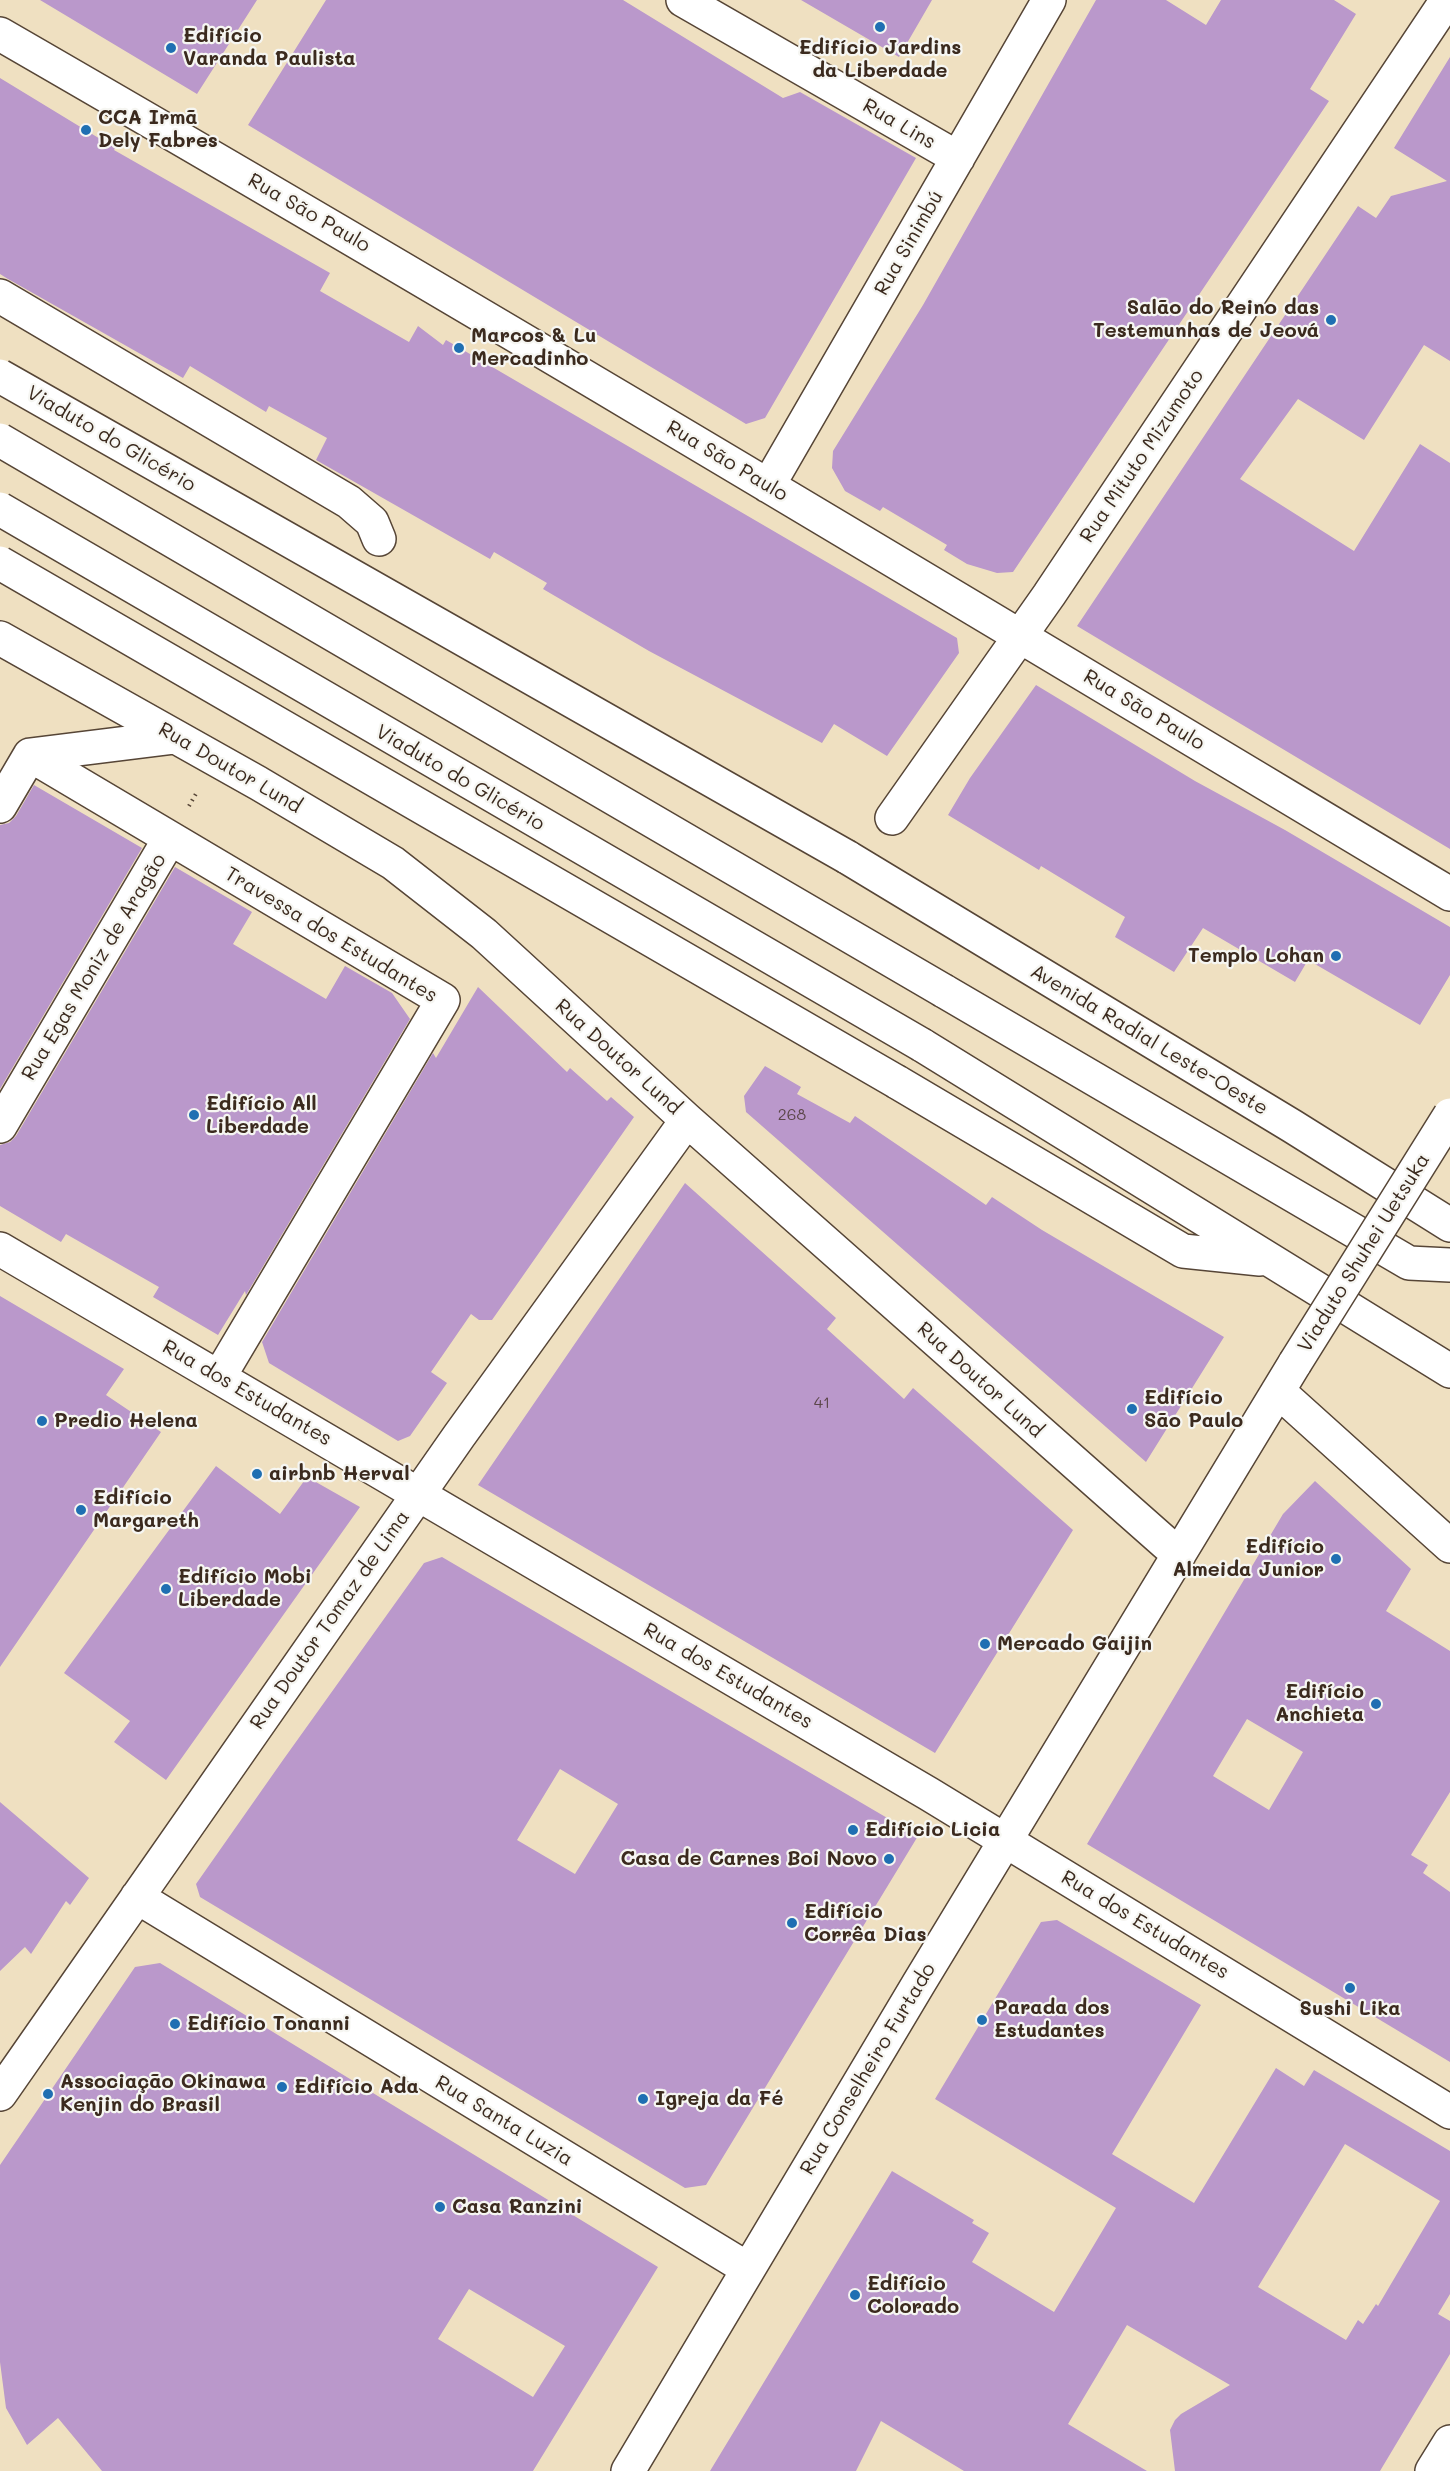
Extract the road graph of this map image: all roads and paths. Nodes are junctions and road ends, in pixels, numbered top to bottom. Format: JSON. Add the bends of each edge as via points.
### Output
{"nodes":[{"id":1,"x":684,"y":0,"type":"edge"},
{"id":2,"x":1049,"y":0,"type":"edge"},
{"id":3,"x":1447,"y":0,"type":"edge"},
{"id":4,"x":0,"y":34,"type":"edge"},
{"id":5,"x":958,"y":158,"type":"junction"},
{"id":6,"x":0,"y":296,"type":"edge"},
{"id":7,"x":0,"y":376,"type":"edge"},
{"id":8,"x":0,"y":440,"type":"edge"},
{"id":9,"x":768,"y":486,"type":"junction"},
{"id":10,"x":0,"y":509,"type":"edge"},
{"id":11,"x":379,"y":538,"type":"dead end"},
{"id":12,"x":0,"y":562,"type":"edge"},
{"id":13,"x":1021,"y":634,"type":"junction"},
{"id":14,"x":0,"y":638,"type":"edge"},
{"id":15,"x":175,"y":737,"type":"junction"},
{"id":16,"x":30,"y":755,"type":"junction"},
{"id":17,"x":216,"y":759,"type":"junction"},
{"id":18,"x":0,"y":806,"type":"edge"},
{"id":19,"x":892,"y":818,"type":"dead end"},
{"id":20,"x":170,"y":838,"type":"junction"},
{"id":21,"x":847,"y":857,"type":"joint"},
{"id":22,"x":1450,"y":894,"type":"edge"},
{"id":23,"x":1450,"y":1115,"type":"edge"},
{"id":24,"x":687,"y":1120,"type":"junction"},
{"id":25,"x":0,"y":1126,"type":"edge"},
{"id":26,"x":1450,"y":1225,"type":"edge"},
{"id":27,"x":0,"y":1249,"type":"edge"},
{"id":28,"x":1269,"y":1260,"type":"junction"},
{"id":29,"x":1450,"y":1265,"type":"edge"},
{"id":30,"x":1450,"y":1371,"type":"edge"},
{"id":31,"x":219,"y":1377,"type":"junction"},
{"id":32,"x":1278,"y":1391,"type":"junction"},
{"id":33,"x":418,"y":1494,"type":"junction"},
{"id":34,"x":1450,"y":1546,"type":"edge"},
{"id":35,"x":1179,"y":1555,"type":"junction"},
{"id":36,"x":1006,"y":1841,"type":"junction"},
{"id":37,"x":137,"y":1897,"type":"junction"},
{"id":38,"x":0,"y":2094,"type":"edge"},
{"id":39,"x":1450,"y":2112,"type":"edge"},
{"id":40,"x":748,"y":2269,"type":"junction"},
{"id":41,"x":1450,"y":2442,"type":"edge"},
{"id":42,"x":628,"y":2471,"type":"edge"},
{"id":43,"x":1432,"y":2471,"type":"edge"}],
"edges":[{"from":1,"to":5,"type":"main road","name":"Rua Lins"},
{"from":2,"to":5,"type":"main road","name":"Rua Sinimbú"},
{"from":3,"to":13,"type":"main road","name":"Rua Mituto Mizumoto"},
{"from":4,"to":9,"type":"main road","name":"Rua São Paulo","via":[[314,215]]},
{"from":5,"to":9,"type":"main road","name":"Rua Sinimbú"},
{"from":6,"to":11,"type":"main road","via":[[349,502],[372,522]]},
{"from":7,"to":21,"type":"main road","name":"Viaduto do Glicério","bridge":true},
{"from":8,"to":29,"type":"main road","bridge":true,"via":[[1409,1263]]},
{"from":9,"to":13,"type":"main road","name":"Rua São Paulo"},
{"from":10,"to":28,"type":"main road","name":"Viaduto do Glicério","bridge":true,"via":[[921,1046]]},
{"from":12,"to":28,"type":"main road","bridge":true,"via":[[1183,1251]]},
{"from":13,"to":19,"type":"main road","name":"Rua Mituto Mizumoto"},
{"from":13,"to":22,"type":"main road","name":"Rua São Paulo"},
{"from":14,"to":15,"type":"main road","name":"Rua Doutor Lund"},
{"from":15,"to":16,"type":"main road"},
{"from":15,"to":17,"type":"main road","name":"Rua Doutor Lund"},
{"from":16,"to":18,"type":"main road"},
{"from":16,"to":20,"type":"main road","name":"Travessa dos Estudantes"},
{"from":17,"to":20,"type":"path"},
{"from":17,"to":24,"type":"main road","name":"Rua Doutor Lund","via":[[393,863],[484,934]]},
{"from":20,"to":25,"type":"main road","name":"Rua Egas Moniz de Aragão"},
{"from":20,"to":31,"type":"main road","name":"Travessa dos Estudantes","via":[[443,1000]]},
{"from":21,"to":26,"type":"main road","name":"Avenida Radial Leste-Oeste"},
{"from":23,"to":32,"type":"main road","name":"Viaduto Shuhei Uetsuka","bridge":true},
{"from":24,"to":33,"type":"main road","name":"Rua Doutor Tomaz de Lima"},
{"from":24,"to":35,"type":"main road","name":"Rua Doutor Lund"},
{"from":27,"to":31,"type":"main road","name":"Rua dos Estudantes"},
{"from":28,"to":30,"type":"main road"},
{"from":31,"to":33,"type":"main road","name":"Rua dos Estudantes"},
{"from":32,"to":34,"type":"main road"},
{"from":32,"to":35,"type":"main road","name":"Rua Conselheiro Furtado"},
{"from":33,"to":36,"type":"main road","name":"Rua dos Estudantes"},
{"from":33,"to":37,"type":"main road","name":"Rua Doutor Tomaz de Lima"},
{"from":35,"to":36,"type":"main road","name":"Rua Conselheiro Furtado"},
{"from":36,"to":39,"type":"main road","name":"Rua dos Estudantes"},
{"from":36,"to":40,"type":"main road","name":"Rua Conselheiro Furtado"},
{"from":37,"to":38,"type":"main road","name":"Rua Doutor Tomaz de Lima"},
{"from":37,"to":40,"type":"main road","name":"Rua Santa Luzia"},
{"from":40,"to":42,"type":"main road","name":"Rua Conselheiro Furtado"},
{"from":41,"to":43,"type":"main road"}]}
